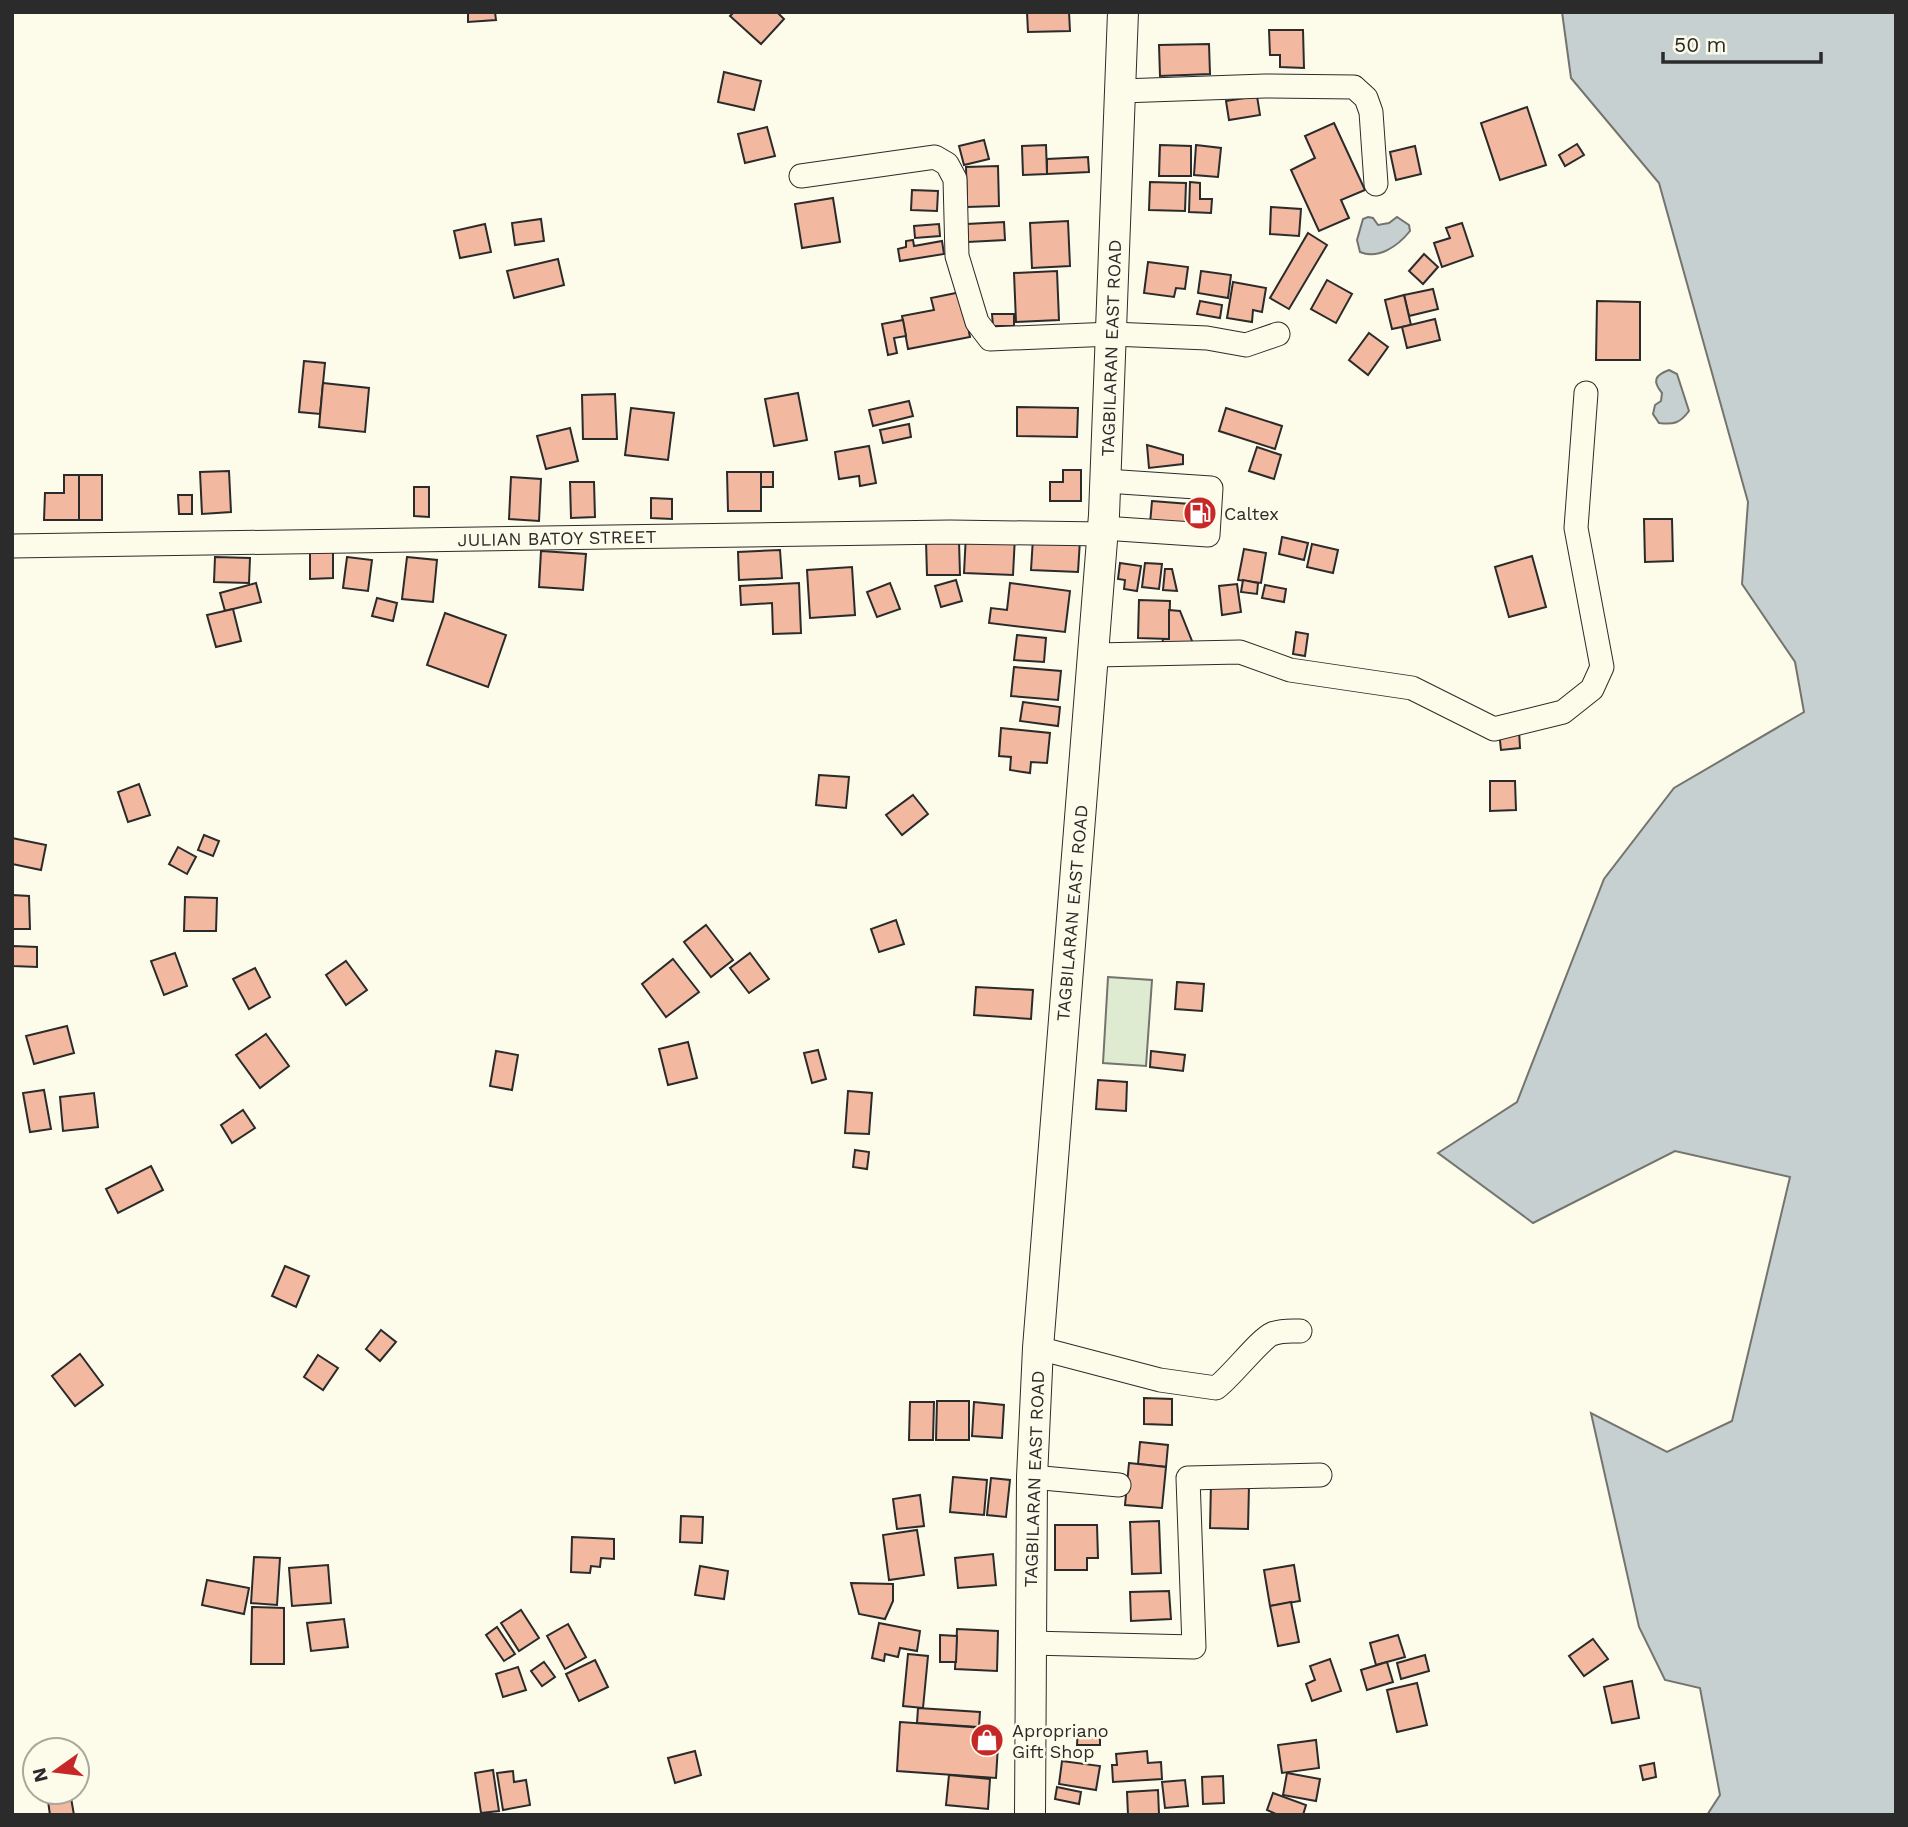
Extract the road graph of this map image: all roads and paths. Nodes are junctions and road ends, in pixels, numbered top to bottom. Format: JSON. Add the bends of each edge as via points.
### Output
{"nodes":[{"id":1,"x":1123,"y":12,"type":"edge"},
{"id":2,"x":1121,"y":91,"type":"junction"},
{"id":3,"x":801,"y":176,"type":"dead end"},
{"id":4,"x":1376,"y":184,"type":"dead end"},
{"id":5,"x":1112,"y":334,"type":"junction"},
{"id":6,"x":1278,"y":334,"type":"dead end"},
{"id":7,"x":1586,"y":393,"type":"dead end"},
{"id":8,"x":1106,"y":481,"type":"junction"},
{"id":9,"x":1103,"y":531,"type":"junction"},
{"id":10,"x":12,"y":547,"type":"edge"},
{"id":11,"x":1094,"y":655,"type":"junction"},
{"id":12,"x":1300,"y":1332,"type":"dead end"},
{"id":13,"x":1038,"y":1348,"type":"junction"},
{"id":14,"x":1321,"y":1475,"type":"dead end"},
{"id":15,"x":1032,"y":1477,"type":"junction"},
{"id":16,"x":1119,"y":1485,"type":"dead end"},
{"id":17,"x":1030,"y":1643,"type":"junction"},
{"id":18,"x":1030,"y":1815,"type":"edge"}],
"edges":[{"from":1,"to":2,"type":"main road","name":"TAGBILARAN EAST ROAD"},
{"from":2,"to":4,"type":"street","via":[[1354,87],[1366,98],[1371,112]]},
{"from":2,"to":5,"type":"main road","name":"TAGBILARAN EAST ROAD"},
{"from":3,"to":5,"type":"street","via":[[935,157],[947,164],[955,179],[957,256],[977,322],[989,339]]},
{"from":5,"to":6,"type":"street","via":[[1207,338],[1246,345]]},
{"from":5,"to":8,"type":"main road","name":"TAGBILARAN EAST ROAD"},
{"from":7,"to":11,"type":"street","via":[[1576,528],[1602,667],[1592,689],[1563,712],[1494,729],[1412,688],[1290,670],[1240,652]]},
{"from":8,"to":9,"type":"main road","name":"TAGBILARAN EAST ROAD"},
{"from":8,"to":9,"type":"street","name":"JULIAN BATOY STREET","via":[[1211,488],[1208,535]]},
{"from":9,"to":10,"type":"street","name":"JULIAN BATOY STREET"},
{"from":9,"to":11,"type":"main road","name":"TAGBILARAN EAST ROAD"},
{"from":11,"to":13,"type":"main road","name":"TAGBILARAN EAST ROAD"},
{"from":12,"to":13,"type":"street","via":[[1269,1335],[1216,1388],[1160,1380]]},
{"from":13,"to":15,"type":"main road","name":"TAGBILARAN EAST ROAD"},
{"from":14,"to":17,"type":"street","via":[[1188,1478],[1194,1647]]},
{"from":15,"to":16,"type":"street"},
{"from":15,"to":17,"type":"main road","name":"TAGBILARAN EAST ROAD"},
{"from":17,"to":18,"type":"main road","name":"TAGBILARAN EAST ROAD"}]}
